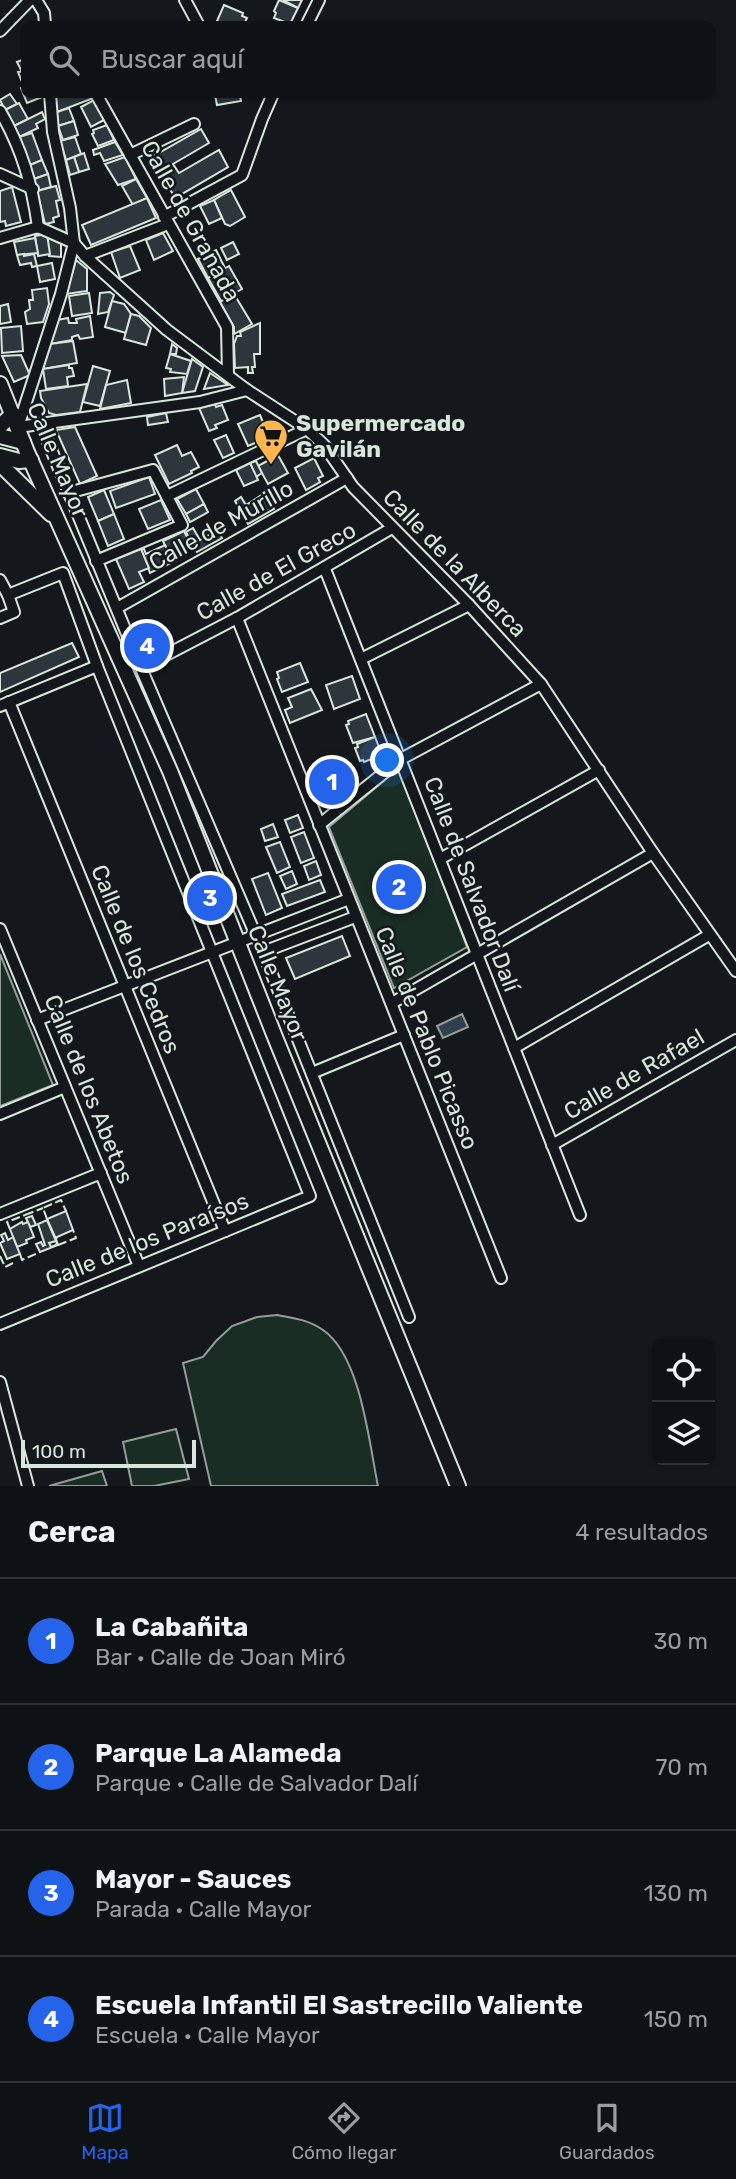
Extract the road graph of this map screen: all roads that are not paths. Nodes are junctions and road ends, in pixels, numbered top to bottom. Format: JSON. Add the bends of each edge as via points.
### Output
{"nodes":[{"id":1,"x":30,"y":0,"type":"edge"},
{"id":2,"x":36,"y":0,"type":"edge"},
{"id":3,"x":185,"y":0,"type":"edge"},
{"id":4,"x":318,"y":0,"type":"edge"},
{"id":5,"x":44,"y":19,"type":"edge"},
{"id":6,"x":196,"y":21,"type":"edge"},
{"id":7,"x":308,"y":21,"type":"edge"},
{"id":8,"x":0,"y":31,"type":"edge"},
{"id":9,"x":50,"y":98,"type":"edge"},
{"id":10,"x":98,"y":98,"type":"edge"},
{"id":11,"x":271,"y":98,"type":"edge"},
{"id":12,"x":0,"y":111,"type":"edge"},
{"id":13,"x":194,"y":124,"type":"dead end"},
{"id":14,"x":131,"y":155,"type":"junction"},
{"id":15,"x":0,"y":174,"type":"edge"},
{"id":16,"x":33,"y":189,"type":"junction"},
{"id":17,"x":166,"y":220,"type":"junction"},
{"id":18,"x":38,"y":227,"type":"junction"},
{"id":19,"x":0,"y":238,"type":"edge"},
{"id":20,"x":74,"y":243,"type":"junction"},
{"id":21,"x":85,"y":256,"type":"junction"},
{"id":22,"x":228,"y":375,"type":"junction"},
{"id":23,"x":0,"y":384,"type":"edge"},
{"id":24,"x":247,"y":390,"type":"junction"},
{"id":25,"x":16,"y":421,"type":"junction"},
{"id":26,"x":41,"y":425,"type":"junction"},
{"id":27,"x":0,"y":426,"type":"edge"},
{"id":28,"x":307,"y":429,"type":"junction"},
{"id":29,"x":0,"y":436,"type":"edge"},
{"id":30,"x":23,"y":442,"type":"junction"},
{"id":31,"x":0,"y":456,"type":"edge"},
{"id":32,"x":31,"y":460,"type":"junction"},
{"id":33,"x":0,"y":464,"type":"edge"},
{"id":34,"x":347,"y":478,"type":"junction"},
{"id":35,"x":68,"y":494,"type":"junction"},
{"id":36,"x":167,"y":496,"type":"junction"},
{"id":37,"x":60,"y":523,"type":"junction"},
{"id":38,"x":392,"y":528,"type":"junction"},
{"id":39,"x":96,"y":561,"type":"junction"},
{"id":40,"x":325,"y":569,"type":"junction"},
{"id":41,"x":0,"y":580,"type":"edge"},
{"id":42,"x":8,"y":596,"type":"junction"},
{"id":43,"x":469,"y":605,"type":"junction"},
{"id":44,"x":117,"y":608,"type":"junction"},
{"id":45,"x":0,"y":618,"type":"edge"},
{"id":46,"x":237,"y":618,"type":"junction"},
{"id":47,"x":361,"y":659,"type":"junction"},
{"id":48,"x":96,"y":666,"type":"junction"},
{"id":49,"x":141,"y":668,"type":"junction"},
{"id":50,"x":541,"y":684,"type":"junction"},
{"id":51,"x":4,"y":704,"type":"edge"},
{"id":52,"x":401,"y":760,"type":"junction"},
{"id":53,"x":599,"y":770,"type":"junction"},
{"id":54,"x":319,"y":825,"type":"junction"},
{"id":55,"x":653,"y":853,"type":"junction"},
{"id":56,"x":440,"y":859,"type":"junction"},
{"id":57,"x":349,"y":899,"type":"junction"},
{"id":58,"x":355,"y":917,"type":"junction"},
{"id":59,"x":0,"y":929,"type":"edge"},
{"id":60,"x":256,"y":935,"type":"junction"},
{"id":61,"x":709,"y":935,"type":"junction"},
{"id":62,"x":237,"y":942,"type":"junction"},
{"id":63,"x":263,"y":952,"type":"junction"},
{"id":64,"x":211,"y":953,"type":"junction"},
{"id":65,"x":477,"y":954,"type":"junction"},
{"id":66,"x":736,"y":971,"type":"edge"},
{"id":67,"x":125,"y":986,"type":"junction"},
{"id":68,"x":392,"y":1003,"type":"junction"},
{"id":69,"x":37,"y":1020,"type":"junction"},
{"id":70,"x":404,"y":1035,"type":"junction"},
{"id":71,"x":736,"y":1040,"type":"edge"},
{"id":72,"x":514,"y":1048,"type":"junction"},
{"id":73,"x":313,"y":1073,"type":"junction"},
{"id":74,"x":65,"y":1087,"type":"junction"},
{"id":75,"x":0,"y":1114,"type":"edge"},
{"id":76,"x":552,"y":1145,"type":"junction"},
{"id":77,"x":101,"y":1173,"type":"junction"},
{"id":78,"x":0,"y":1214,"type":"edge"},
{"id":79,"x":580,"y":1215,"type":"dead end"},
{"id":80,"x":225,"y":1231,"type":"junction"},
{"id":81,"x":139,"y":1266,"type":"junction"},
{"id":82,"x":501,"y":1278,"type":"dead end"},
{"id":83,"x":410,"y":1317,"type":"dead end"},
{"id":84,"x":0,"y":1324,"type":"edge"},
{"id":85,"x":0,"y":1382,"type":"edge"},
{"id":86,"x":28,"y":1486,"type":"edge"},
{"id":87,"x":458,"y":1486,"type":"edge"}],
"edges":[{"from":1,"to":8,"type":"street"},
{"from":2,"to":5,"type":"street"},
{"from":3,"to":6,"type":"street"},
{"from":4,"to":7,"type":"street"},
{"from":9,"to":20,"type":"street"},
{"from":10,"to":14,"type":"street","name":"Calle de Granada"},
{"from":11,"to":17,"type":"street","via":[[242,175]]},
{"from":12,"to":16,"type":"street","via":[[15,137]]},
{"from":13,"to":14,"type":"street"},
{"from":14,"to":17,"type":"street","name":"Calle de Granada"},
{"from":15,"to":16,"type":"street"},
{"from":16,"to":18,"type":"street"},
{"from":17,"to":21,"type":"street"},
{"from":17,"to":22,"type":"street","name":"Calle de Granada","via":[[227,327]]},
{"from":18,"to":19,"type":"street"},
{"from":18,"to":20,"type":"street","name":"Calle de la Alberca"},
{"from":20,"to":21,"type":"street","name":"Calle de la Alberca"},
{"from":20,"to":25,"type":"street"},
{"from":21,"to":22,"type":"street","name":"Calle de la Alberca","via":[[167,330]]},
{"from":22,"to":24,"type":"street","name":"Calle de la Alberca"},
{"from":23,"to":25,"type":"street","name":"Calle Mayor"},
{"from":24,"to":26,"type":"street","via":[[200,402]]},
{"from":24,"to":28,"type":"street","name":"Calle de la Alberca"},
{"from":25,"to":26,"type":"street"},
{"from":25,"to":27,"type":"street"},
{"from":25,"to":30,"type":"street","name":"Calle Mayor"},
{"from":26,"to":35,"type":"street","name":"Calle Mayor"},
{"from":28,"to":34,"type":"street","name":"Calle de la Alberca"},
{"from":28,"to":36,"type":"street"},
{"from":29,"to":30,"type":"street"},
{"from":30,"to":32,"type":"street","name":"Calle Mayor"},
{"from":31,"to":32,"type":"street"},
{"from":32,"to":37,"type":"street","name":"Calle Mayor"},
{"from":33,"to":37,"type":"street"},
{"from":34,"to":38,"type":"street","name":"Calle de la Alberca"},
{"from":34,"to":44,"type":"street","name":"Calle de Murillo"},
{"from":35,"to":36,"type":"street","via":[[153,470]]},
{"from":35,"to":39,"type":"street","name":"Calle Mayor"},
{"from":36,"to":39,"type":"street","via":[[182,525]]},
{"from":37,"to":62,"type":"street","name":"Calle Mayor","via":[[170,771]]},
{"from":38,"to":40,"type":"street","name":"Calle de El Greco"},
{"from":38,"to":43,"type":"street","name":"Calle de la Alberca"},
{"from":39,"to":44,"type":"street","name":"Calle Mayor"},
{"from":40,"to":46,"type":"street","name":"Calle de El Greco"},
{"from":40,"to":47,"type":"street","name":"Calle de Salvador Dalí"},
{"from":41,"to":42,"type":"street"},
{"from":42,"to":45,"type":"street","via":[[14,612]]},
{"from":42,"to":48,"type":"street","via":[[63,573]]},
{"from":43,"to":47,"type":"street"},
{"from":43,"to":50,"type":"street","name":"Calle de la Alberca"},
{"from":44,"to":49,"type":"street","name":"Calle Mayor"},
{"from":46,"to":49,"type":"street","name":"Calle de El Greco"},
{"from":46,"to":54,"type":"street","name":"Calle de Pablo Picasso"},
{"from":47,"to":52,"type":"street","name":"Calle de Salvador Dalí"},
{"from":48,"to":51,"type":"street"},
{"from":48,"to":64,"type":"street"},
{"from":49,"to":60,"type":"street","name":"Calle Mayor"},
{"from":50,"to":52,"type":"street"},
{"from":50,"to":53,"type":"street","name":"Calle de la Alberca"},
{"from":51,"to":67,"type":"street","name":"Calle de los Cedros"},
{"from":52,"to":54,"type":"street"},
{"from":52,"to":56,"type":"street","name":"Calle de Salvador Dalí"},
{"from":53,"to":55,"type":"street","name":"Calle de la Alberca"},
{"from":53,"to":56,"type":"street"},
{"from":54,"to":57,"type":"street","name":"Calle de Pablo Picasso"},
{"from":55,"to":61,"type":"street","name":"Calle de la Alberca"},
{"from":55,"to":65,"type":"street"},
{"from":56,"to":65,"type":"street","name":"Calle de Salvador Dalí"},
{"from":57,"to":58,"type":"street","name":"Calle de Pablo Picasso"},
{"from":57,"to":60,"type":"street"},
{"from":58,"to":63,"type":"street"},
{"from":58,"to":68,"type":"street","name":"Calle de Pablo Picasso"},
{"from":59,"to":69,"type":"street","name":"Calle de los Abetos"},
{"from":60,"to":62,"type":"street"},
{"from":60,"to":63,"type":"street","name":"Calle Mayor"},
{"from":61,"to":66,"type":"street","name":"Calle de la Alberca"},
{"from":61,"to":72,"type":"street"},
{"from":62,"to":64,"type":"street"},
{"from":62,"to":87,"type":"street","name":"Calle Mayor"},
{"from":63,"to":73,"type":"street","name":"Calle Mayor"},
{"from":64,"to":67,"type":"street"},
{"from":64,"to":80,"type":"street","name":"Calle de los Paraísos","via":[[310,1196]]},
{"from":65,"to":68,"type":"street"},
{"from":65,"to":72,"type":"street","name":"Calle de Salvador Dalí"},
{"from":67,"to":69,"type":"street"},
{"from":67,"to":80,"type":"street","name":"Calle de los Cedros"},
{"from":68,"to":70,"type":"street","name":"Calle de Pablo Picasso"},
{"from":69,"to":74,"type":"street","name":"Calle de los Abetos"},
{"from":70,"to":73,"type":"street"},
{"from":70,"to":82,"type":"street","name":"Calle de Pablo Picasso"},
{"from":71,"to":76,"type":"street","name":"Calle de Rafael"},
{"from":72,"to":76,"type":"street","name":"Calle de Salvador Dalí"},
{"from":73,"to":83,"type":"street","name":"Calle Mayor"},
{"from":74,"to":75,"type":"street"},
{"from":74,"to":77,"type":"street","name":"Calle de los Abetos"},
{"from":76,"to":79,"type":"street","name":"Calle de Salvador Dalí"},
{"from":77,"to":78,"type":"street"},
{"from":77,"to":81,"type":"street","name":"Calle de los Abetos"},
{"from":80,"to":81,"type":"street","name":"Calle de los Paraísos"},
{"from":81,"to":84,"type":"street","name":"Calle de los Paraísos"},
{"from":85,"to":86,"type":"street"}]}
